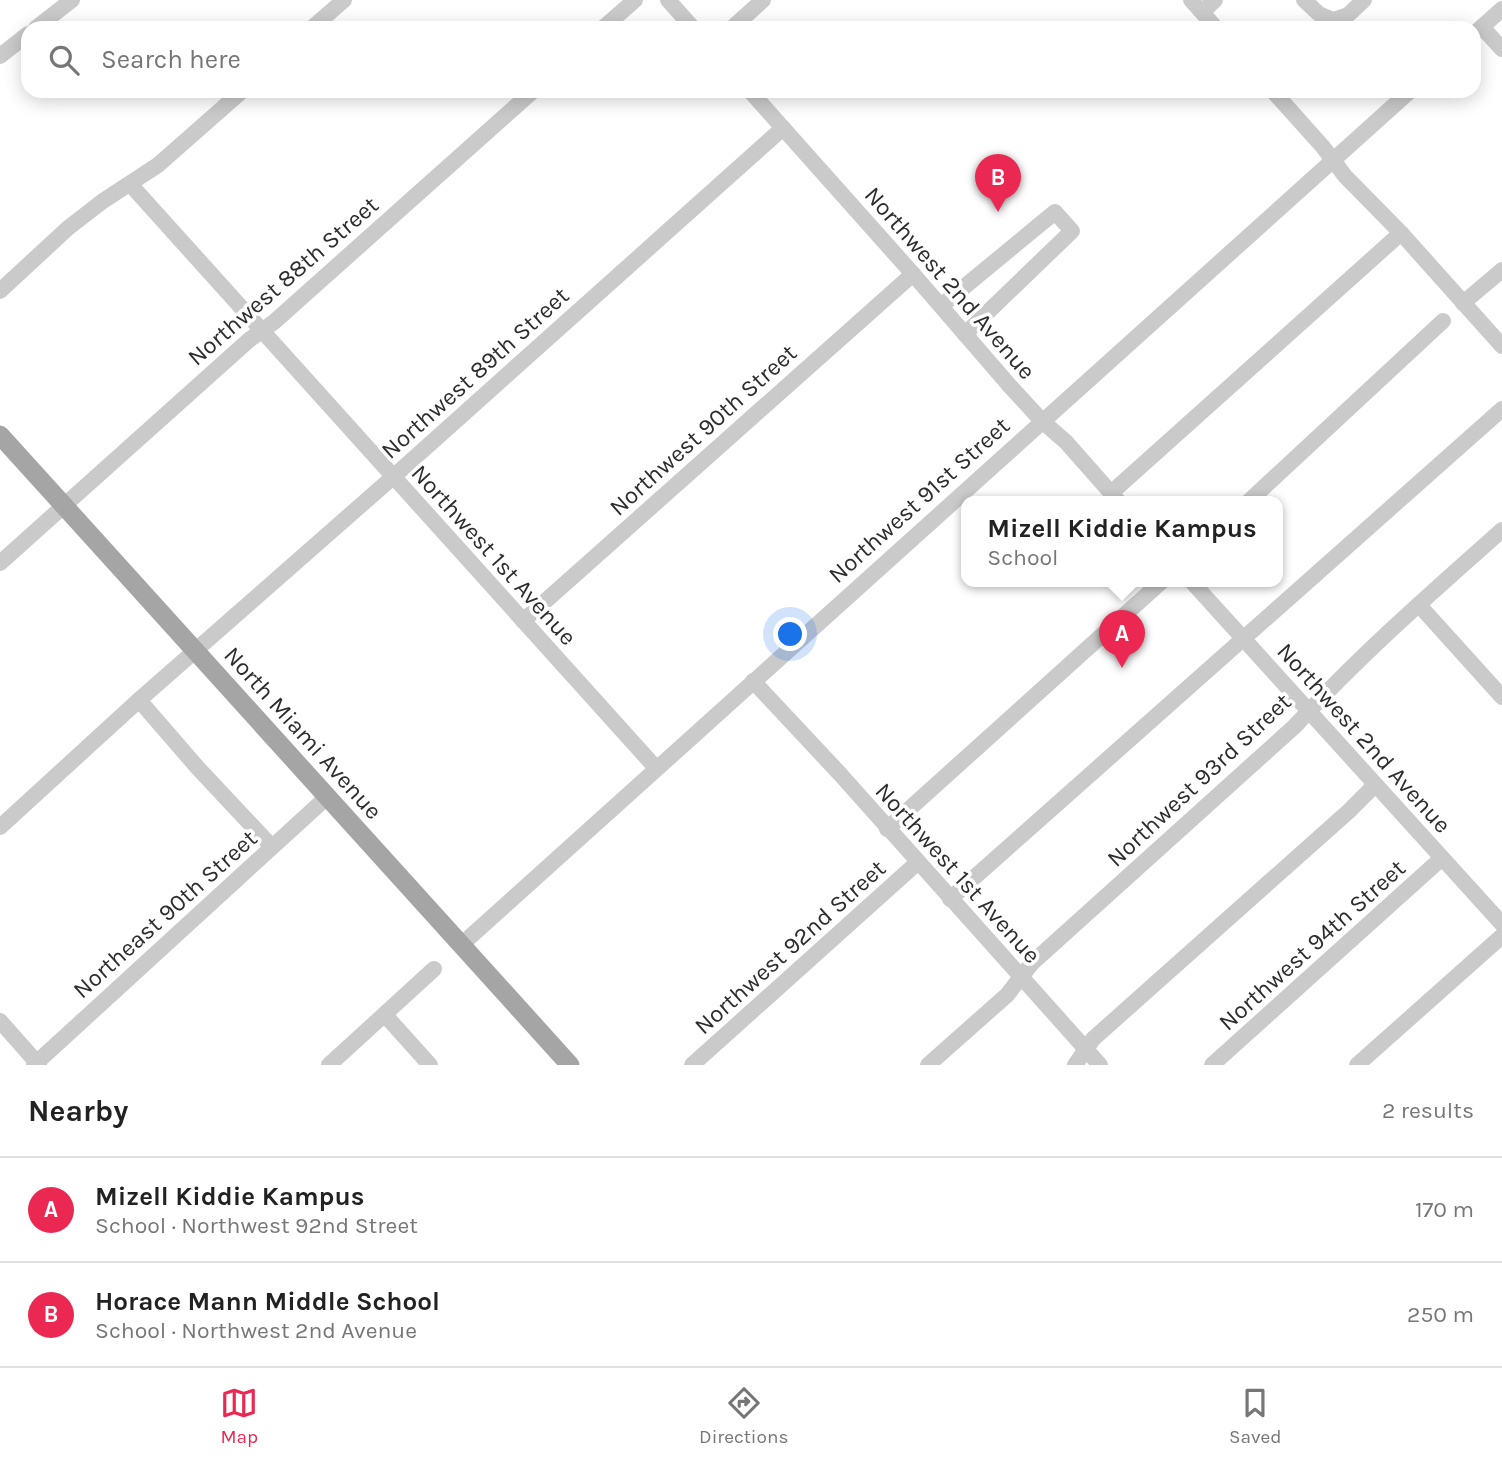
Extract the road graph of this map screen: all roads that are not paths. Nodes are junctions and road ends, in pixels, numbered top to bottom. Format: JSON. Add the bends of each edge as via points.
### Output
{"nodes":[{"id":1,"x":72,"y":0,"type":"edge"},
{"id":2,"x":344,"y":0,"type":"edge"},
{"id":3,"x":635,"y":0,"type":"edge"},
{"id":4,"x":668,"y":0,"type":"edge"},
{"id":5,"x":764,"y":0,"type":"edge"},
{"id":6,"x":1215,"y":0,"type":"edge"},
{"id":7,"x":1304,"y":0,"type":"edge"},
{"id":8,"x":1364,"y":0,"type":"edge"},
{"id":9,"x":1196,"y":6,"type":"edge"},
{"id":10,"x":1502,"y":9,"type":"edge"},
{"id":11,"x":45,"y":21,"type":"edge"},
{"id":12,"x":320,"y":21,"type":"edge"},
{"id":13,"x":611,"y":21,"type":"edge"},
{"id":14,"x":687,"y":21,"type":"edge"},
{"id":15,"x":740,"y":21,"type":"edge"},
{"id":16,"x":1210,"y":21,"type":"edge"},
{"id":17,"x":1481,"y":27,"type":"edge"},
{"id":18,"x":1481,"y":32,"type":"edge"},
{"id":19,"x":21,"y":40,"type":"edge"},
{"id":20,"x":1502,"y":49,"type":"edge"},
{"id":21,"x":0,"y":56,"type":"edge"},
{"id":22,"x":234,"y":98,"type":"edge"},
{"id":23,"x":525,"y":98,"type":"edge"},
{"id":24,"x":756,"y":98,"type":"edge"},
{"id":25,"x":1279,"y":98,"type":"edge"},
{"id":26,"x":1401,"y":98,"type":"edge"},
{"id":27,"x":783,"y":128,"type":"junction"},
{"id":28,"x":1333,"y":159,"type":"junction"},
{"id":29,"x":130,"y":184,"type":"junction"},
{"id":30,"x":1401,"y":233,"type":"junction"},
{"id":31,"x":1502,"y":270,"type":"edge"},
{"id":32,"x":913,"y":274,"type":"junction"},
{"id":33,"x":0,"y":291,"type":"edge"},
{"id":34,"x":1464,"y":303,"type":"junction"},
{"id":35,"x":941,"y":306,"type":"junction"},
{"id":36,"x":1443,"y":321,"type":"dead end"},
{"id":37,"x":262,"y":331,"type":"junction"},
{"id":38,"x":965,"y":334,"type":"junction"},
{"id":39,"x":1502,"y":346,"type":"edge"},
{"id":40,"x":1502,"y":409,"type":"edge"},
{"id":41,"x":1042,"y":421,"type":"junction"},
{"id":42,"x":0,"y":435,"type":"edge"},
{"id":43,"x":393,"y":477,"type":"junction"},
{"id":44,"x":1114,"y":496,"type":"edge"},
{"id":45,"x":1116,"y":496,"type":"edge"},
{"id":46,"x":1254,"y":496,"type":"edge"},
{"id":47,"x":64,"y":506,"type":"junction"},
{"id":48,"x":1502,"y":530,"type":"edge"},
{"id":49,"x":0,"y":563,"type":"edge"},
{"id":50,"x":1155,"y":587,"type":"edge"},
{"id":51,"x":1196,"y":587,"type":"edge"},
{"id":52,"x":1419,"y":605,"type":"junction"},
{"id":53,"x":523,"y":621,"type":"junction"},
{"id":54,"x":1243,"y":639,"type":"junction"},
{"id":55,"x":195,"y":650,"type":"junction"},
{"id":56,"x":752,"y":681,"type":"junction"},
{"id":57,"x":1502,"y":697,"type":"edge"},
{"id":58,"x":139,"y":700,"type":"junction"},
{"id":59,"x":1308,"y":712,"type":"junction"},
{"id":60,"x":656,"y":768,"type":"junction"},
{"id":61,"x":1375,"y":785,"type":"junction"},
{"id":62,"x":327,"y":797,"type":"junction"},
{"id":63,"x":0,"y":827,"type":"edge"},
{"id":64,"x":887,"y":829,"type":"junction"},
{"id":65,"x":272,"y":847,"type":"junction"},
{"id":66,"x":1442,"y":858,"type":"junction"},
{"id":67,"x":917,"y":863,"type":"junction"},
{"id":68,"x":950,"y":899,"type":"junction"},
{"id":69,"x":1502,"y":924,"type":"edge"},
{"id":70,"x":1502,"y":936,"type":"edge"},
{"id":71,"x":461,"y":945,"type":"junction"},
{"id":72,"x":434,"y":970,"type":"dead end"},
{"id":73,"x":1021,"y":978,"type":"junction"},
{"id":74,"x":384,"y":1015,"type":"junction"},
{"id":75,"x":0,"y":1021,"type":"edge"},
{"id":76,"x":1086,"y":1050,"type":"junction"},
{"id":77,"x":36,"y":1064,"type":"edge"},
{"id":78,"x":329,"y":1065,"type":"edge"},
{"id":79,"x":430,"y":1065,"type":"edge"},
{"id":80,"x":570,"y":1065,"type":"edge"},
{"id":81,"x":692,"y":1065,"type":"edge"},
{"id":82,"x":928,"y":1065,"type":"edge"},
{"id":83,"x":1075,"y":1065,"type":"edge"},
{"id":84,"x":1100,"y":1065,"type":"edge"},
{"id":85,"x":1212,"y":1065,"type":"edge"},
{"id":86,"x":1357,"y":1065,"type":"edge"}],
"edges":[{"from":1,"to":11,"type":"street"},
{"from":2,"to":12,"type":"street"},
{"from":3,"to":13,"type":"street"},
{"from":4,"to":14,"type":"street"},
{"from":5,"to":15,"type":"street"},
{"from":6,"to":9,"type":"street"},
{"from":7,"to":8,"type":"street","via":[[1319,15],[1333,20],[1348,15]]},
{"from":9,"to":16,"type":"street"},
{"from":10,"to":17,"type":"street"},
{"from":18,"to":20,"type":"street"},
{"from":19,"to":21,"type":"street"},
{"from":22,"to":29,"type":"street"},
{"from":23,"to":37,"type":"street","name":"Northwest 88th Street"},
{"from":24,"to":27,"type":"street","name":"Northwest 2nd Avenue"},
{"from":25,"to":28,"type":"street"},
{"from":26,"to":28,"type":"street","name":"Northwest 91st Street"},
{"from":27,"to":32,"type":"street","name":"Northwest 2nd Avenue"},
{"from":27,"to":43,"type":"street","name":"Northwest 89th Street"},
{"from":28,"to":30,"type":"street"},
{"from":28,"to":41,"type":"street","name":"Northwest 91st Street"},
{"from":29,"to":33,"type":"street","via":[[68,228]]},
{"from":29,"to":37,"type":"street","name":"Northwest 1st Avenue"},
{"from":30,"to":34,"type":"street"},
{"from":30,"to":45,"type":"street"},
{"from":31,"to":34,"type":"street"},
{"from":32,"to":35,"type":"street","name":"Northwest 2nd Avenue"},
{"from":32,"to":53,"type":"street","name":"Northwest 90th Street"},
{"from":34,"to":39,"type":"street"},
{"from":35,"to":38,"type":"street","name":"Northwest 2nd Avenue"},
{"from":35,"to":38,"type":"street","via":[[1055,212],[1072,231]]},
{"from":36,"to":46,"type":"street"},
{"from":37,"to":43,"type":"street","name":"Northwest 1st Avenue"},
{"from":37,"to":47,"type":"street","name":"Northwest 88th Street"},
{"from":38,"to":41,"type":"street","name":"Northwest 2nd Avenue"},
{"from":40,"to":54,"type":"street"},
{"from":41,"to":44,"type":"street","name":"Northwest 2nd Avenue"},
{"from":41,"to":56,"type":"street","name":"Northwest 91st Street"},
{"from":42,"to":47,"type":"main road","name":"North Miami Avenue"},
{"from":43,"to":53,"type":"street","name":"Northwest 1st Avenue"},
{"from":43,"to":55,"type":"street","name":"Northwest 89th Street"},
{"from":47,"to":49,"type":"street","name":"Northwest 88th Street"},
{"from":47,"to":55,"type":"main road","name":"North Miami Avenue"},
{"from":48,"to":52,"type":"street","name":"Northwest 93rd Street"},
{"from":50,"to":64,"type":"street","name":"Northwest 92nd Street"},
{"from":51,"to":54,"type":"street","name":"Northwest 2nd Avenue"},
{"from":52,"to":57,"type":"street"},
{"from":52,"to":59,"type":"street","name":"Northwest 93rd Street"},
{"from":53,"to":60,"type":"street","name":"Northwest 1st Avenue"},
{"from":54,"to":59,"type":"street","name":"Northwest 2nd Avenue"},
{"from":54,"to":68,"type":"street"},
{"from":55,"to":58,"type":"street","name":"Northwest 89th Street"},
{"from":55,"to":62,"type":"main road","name":"North Miami Avenue"},
{"from":56,"to":60,"type":"street","name":"Northwest 91st Street"},
{"from":56,"to":64,"type":"street","name":"Northwest 1st Avenue"},
{"from":58,"to":63,"type":"street","name":"Northwest 89th Street"},
{"from":58,"to":65,"type":"street"},
{"from":59,"to":61,"type":"street","name":"Northwest 2nd Avenue"},
{"from":59,"to":73,"type":"street","name":"Northwest 93rd Street","via":[[1032,962]]},
{"from":60,"to":71,"type":"street","name":"Northwest 91st Street"},
{"from":61,"to":66,"type":"street","name":"Northwest 2nd Avenue"},
{"from":61,"to":76,"type":"street"},
{"from":62,"to":65,"type":"street","name":"Northeast 90th Street"},
{"from":62,"to":71,"type":"main road","name":"North Miami Avenue"},
{"from":64,"to":67,"type":"street","name":"Northwest 1st Avenue"},
{"from":65,"to":77,"type":"street","name":"Northeast 90th Street"},
{"from":66,"to":69,"type":"street","name":"Northwest 2nd Avenue"},
{"from":66,"to":85,"type":"street","name":"Northwest 94th Street"},
{"from":67,"to":68,"type":"street","name":"Northwest 1st Avenue"},
{"from":67,"to":81,"type":"street","name":"Northwest 92nd Street"},
{"from":68,"to":73,"type":"street","name":"Northwest 1st Avenue"},
{"from":70,"to":86,"type":"street"},
{"from":71,"to":80,"type":"main road","name":"North Miami Avenue"},
{"from":72,"to":74,"type":"street"},
{"from":73,"to":76,"type":"street","name":"Northwest 1st Avenue"},
{"from":73,"to":82,"type":"street","name":"Northwest 93rd Street"},
{"from":74,"to":78,"type":"street"},
{"from":74,"to":79,"type":"street"},
{"from":75,"to":77,"type":"street"},
{"from":76,"to":83,"type":"street"},
{"from":76,"to":84,"type":"street","name":"Northwest 1st Avenue"}]}
